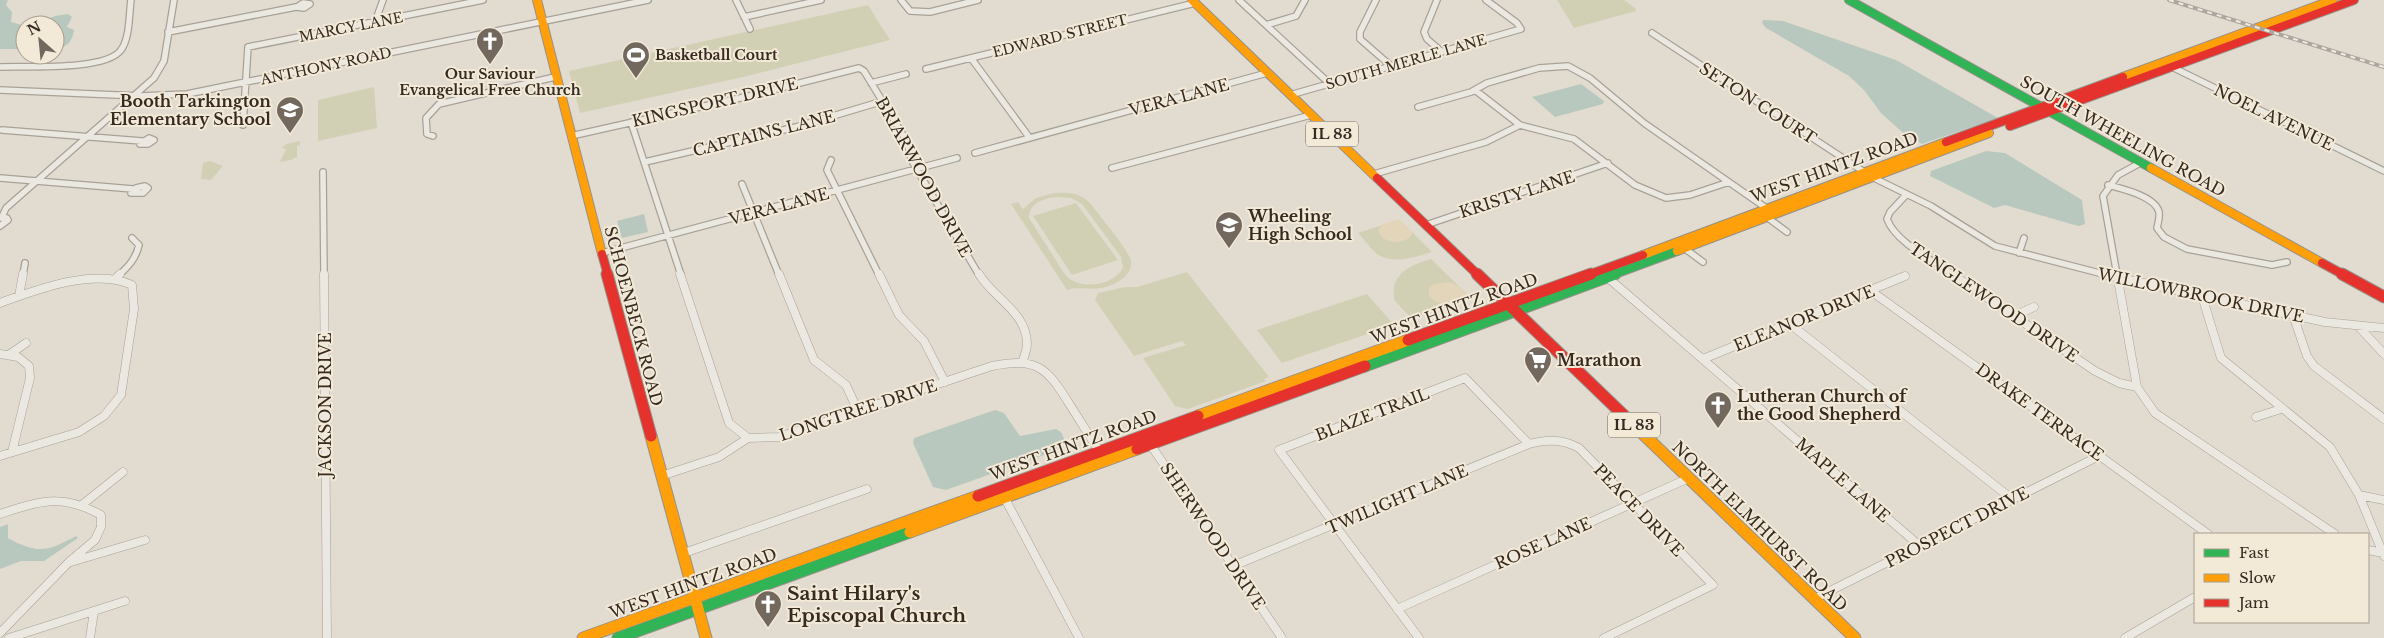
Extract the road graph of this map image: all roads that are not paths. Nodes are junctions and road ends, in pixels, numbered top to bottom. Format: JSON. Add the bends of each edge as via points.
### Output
{"nodes":[{"id":1,"x":131,"y":0,"type":"edge"},
{"id":2,"x":174,"y":0,"type":"edge"},
{"id":3,"x":383,"y":0,"type":"edge"},
{"id":4,"x":483,"y":0,"type":"edge"},
{"id":5,"x":537,"y":0,"type":"edge"},
{"id":6,"x":648,"y":0,"type":"edge"},
{"id":7,"x":736,"y":0,"type":"edge"},
{"id":8,"x":821,"y":0,"type":"edge"},
{"id":9,"x":901,"y":0,"type":"edge"},
{"id":10,"x":978,"y":0,"type":"edge"},
{"id":11,"x":1239,"y":0,"type":"edge"},
{"id":12,"x":1306,"y":0,"type":"edge"},
{"id":13,"x":1376,"y":0,"type":"edge"},
{"id":14,"x":1437,"y":0,"type":"edge"},
{"id":15,"x":1486,"y":0,"type":"edge"},
{"id":16,"x":1849,"y":0,"type":"edge"},
{"id":17,"x":2333,"y":0,"type":"edge"},
{"id":18,"x":2354,"y":0,"type":"edge"},
{"id":19,"x":1193,"y":2,"type":"edge"},
{"id":20,"x":296,"y":7,"type":"dead end"},
{"id":21,"x":744,"y":17,"type":"junction"},
{"id":22,"x":375,"y":22,"type":"junction"},
{"id":23,"x":543,"y":22,"type":"junction"},
{"id":24,"x":1266,"y":25,"type":"junction"},
{"id":25,"x":750,"y":29,"type":"dead end"},
{"id":26,"x":168,"y":32,"type":"junction"},
{"id":27,"x":1652,"y":33,"type":"dead end"},
{"id":28,"x":1442,"y":52,"type":"junction"},
{"id":29,"x":970,"y":58,"type":"junction"},
{"id":30,"x":2168,"y":65,"type":"junction"},
{"id":31,"x":1391,"y":66,"type":"junction"},
{"id":32,"x":0,"y":67,"type":"edge"},
{"id":33,"x":859,"y":68,"type":"joint"},
{"id":34,"x":926,"y":69,"type":"dead end"},
{"id":35,"x":1267,"y":73,"type":"junction"},
{"id":36,"x":906,"y":74,"type":"dead end"},
{"id":37,"x":555,"y":77,"type":"junction"},
{"id":38,"x":245,"y":83,"type":"junction"},
{"id":39,"x":871,"y":83,"type":"junction"},
{"id":40,"x":1330,"y":84,"type":"junction"},
{"id":41,"x":0,"y":90,"type":"edge"},
{"id":42,"x":1475,"y":90,"type":"junction"},
{"id":43,"x":1290,"y":95,"type":"junction"},
{"id":44,"x":133,"y":96,"type":"junction"},
{"id":45,"x":883,"y":101,"type":"junction"},
{"id":46,"x":1418,"y":107,"type":"dead end"},
{"id":47,"x":2044,"y":109,"type":"junction"},
{"id":48,"x":1311,"y":115,"type":"junction"},
{"id":49,"x":243,"y":122,"type":"dead end"},
{"id":50,"x":630,"y":122,"type":"junction"},
{"id":51,"x":1520,"y":125,"type":"junction"},
{"id":52,"x":0,"y":129,"type":"edge"},
{"id":53,"x":88,"y":136,"type":"junction"},
{"id":54,"x":433,"y":136,"type":"dead end"},
{"id":55,"x":571,"y":136,"type":"junction"},
{"id":56,"x":1030,"y":137,"type":"junction"},
{"id":57,"x":142,"y":140,"type":"dead end"},
{"id":58,"x":975,"y":153,"type":"dead end"},
{"id":59,"x":957,"y":158,"type":"dead end"},
{"id":60,"x":831,"y":160,"type":"dead end"},
{"id":61,"x":645,"y":162,"type":"junction"},
{"id":62,"x":2140,"y":163,"type":"junction"},
{"id":63,"x":1608,"y":164,"type":"junction"},
{"id":64,"x":916,"y":168,"type":"junction"},
{"id":65,"x":1112,"y":168,"type":"dead end"},
{"id":66,"x":2384,"y":171,"type":"edge"},
{"id":67,"x":323,"y":172,"type":"dead end"},
{"id":68,"x":1374,"y":174,"type":"junction"},
{"id":69,"x":1868,"y":174,"type":"junction"},
{"id":70,"x":0,"y":178,"type":"edge"},
{"id":71,"x":36,"y":181,"type":"junction"},
{"id":72,"x":1729,"y":182,"type":"junction"},
{"id":73,"x":742,"y":184,"type":"dead end"},
{"id":74,"x":2108,"y":185,"type":"junction"},
{"id":75,"x":134,"y":189,"type":"dead end"},
{"id":76,"x":836,"y":190,"type":"junction"},
{"id":77,"x":1906,"y":195,"type":"junction"},
{"id":78,"x":1766,"y":212,"type":"junction"},
{"id":79,"x":754,"y":213,"type":"junction"},
{"id":80,"x":1,"y":217,"type":"edge"},
{"id":81,"x":1426,"y":225,"type":"junction"},
{"id":82,"x":0,"y":226,"type":"edge"},
{"id":83,"x":1787,"y":232,"type":"dead end"},
{"id":84,"x":667,"y":236,"type":"junction"},
{"id":85,"x":132,"y":238,"type":"dead end"},
{"id":86,"x":2024,"y":238,"type":"dead end"},
{"id":87,"x":1684,"y":248,"type":"junction"},
{"id":88,"x":602,"y":253,"type":"junction"},
{"id":89,"x":2019,"y":253,"type":"junction"},
{"id":90,"x":1704,"y":262,"type":"dead end"},
{"id":91,"x":2287,"y":262,"type":"dead end"},
{"id":92,"x":25,"y":263,"type":"dead end"},
{"id":93,"x":1905,"y":276,"type":"dead end"},
{"id":94,"x":117,"y":277,"type":"junction"},
{"id":95,"x":1607,"y":277,"type":"junction"},
{"id":96,"x":2116,"y":277,"type":"junction"},
{"id":97,"x":1871,"y":291,"type":"junction"},
{"id":98,"x":19,"y":296,"type":"junction"},
{"id":99,"x":2202,"y":296,"type":"junction"},
{"id":100,"x":2384,"y":297,"type":"edge"},
{"id":101,"x":0,"y":303,"type":"edge"},
{"id":102,"x":2034,"y":307,"type":"dead end"},
{"id":103,"x":1511,"y":308,"type":"junction"},
{"id":104,"x":2293,"y":315,"type":"junction"},
{"id":105,"x":2014,"y":316,"type":"junction"},
{"id":106,"x":1790,"y":324,"type":"junction"},
{"id":107,"x":2358,"y":326,"type":"junction"},
{"id":108,"x":2384,"y":328,"type":"edge"},
{"id":109,"x":26,"y":343,"type":"dead end"},
{"id":110,"x":0,"y":354,"type":"edge"},
{"id":111,"x":10,"y":354,"type":"junction"},
{"id":112,"x":2384,"y":354,"type":"edge"},
{"id":113,"x":1703,"y":359,"type":"junction"},
{"id":114,"x":1022,"y":363,"type":"junction"},
{"id":115,"x":946,"y":382,"type":"junction"},
{"id":116,"x":2137,"y":387,"type":"junction"},
{"id":117,"x":2280,"y":410,"type":"junction"},
{"id":118,"x":858,"y":411,"type":"junction"},
{"id":119,"x":2256,"y":417,"type":"dead end"},
{"id":120,"x":2384,"y":419,"type":"edge"},
{"id":121,"x":1144,"y":435,"type":"junction"},
{"id":122,"x":748,"y":438,"type":"junction"},
{"id":123,"x":1562,"y":440,"type":"joint"},
{"id":124,"x":1150,"y":444,"type":"junction"},
{"id":125,"x":1529,"y":444,"type":"junction"},
{"id":126,"x":1099,"y":451,"type":"junction"},
{"id":127,"x":12,"y":452,"type":"junction"},
{"id":128,"x":2101,"y":455,"type":"junction"},
{"id":129,"x":0,"y":456,"type":"edge"},
{"id":130,"x":1105,"y":461,"type":"junction"},
{"id":131,"x":123,"y":472,"type":"dead end"},
{"id":132,"x":661,"y":476,"type":"junction"},
{"id":133,"x":1689,"y":478,"type":"junction"},
{"id":134,"x":999,"y":488,"type":"junction"},
{"id":135,"x":867,"y":489,"type":"dead end"},
{"id":136,"x":2360,"y":496,"type":"junction"},
{"id":137,"x":1004,"y":497,"type":"junction"},
{"id":138,"x":2012,"y":500,"type":"junction"},
{"id":139,"x":2384,"y":500,"type":"edge"},
{"id":140,"x":1633,"y":503,"type":"junction"},
{"id":141,"x":84,"y":504,"type":"junction"},
{"id":142,"x":0,"y":514,"type":"edge"},
{"id":143,"x":1334,"y":526,"type":"junction"},
{"id":144,"x":2207,"y":533,"type":"edge"},
{"id":145,"x":2334,"y":533,"type":"edge"},
{"id":146,"x":145,"y":540,"type":"dead end"},
{"id":147,"x":1920,"y":546,"type":"junction"},
{"id":148,"x":2369,"y":550,"type":"edge"},
{"id":149,"x":684,"y":553,"type":"junction"},
{"id":150,"x":2383,"y":554,"type":"edge"},
{"id":151,"x":67,"y":564,"type":"junction"},
{"id":152,"x":1233,"y":566,"type":"junction"},
{"id":153,"x":1814,"y":598,"type":"junction"},
{"id":154,"x":2194,"y":598,"type":"edge"},
{"id":155,"x":125,"y":601,"type":"dead end"},
{"id":156,"x":697,"y":604,"type":"junction"},
{"id":157,"x":1397,"y":609,"type":"junction"},
{"id":158,"x":94,"y":611,"type":"junction"},
{"id":159,"x":0,"y":633,"type":"edge"},
{"id":160,"x":9,"y":638,"type":"edge"},
{"id":161,"x":90,"y":638,"type":"edge"},
{"id":162,"x":327,"y":638,"type":"edge"},
{"id":163,"x":583,"y":638,"type":"edge"},
{"id":164,"x":618,"y":638,"type":"edge"},
{"id":165,"x":706,"y":638,"type":"edge"},
{"id":166,"x":1079,"y":638,"type":"edge"},
{"id":167,"x":1282,"y":638,"type":"edge"},
{"id":168,"x":1419,"y":638,"type":"edge"},
{"id":169,"x":1604,"y":638,"type":"edge"},
{"id":170,"x":1855,"y":638,"type":"edge"},
{"id":171,"x":2125,"y":638,"type":"edge"}],
"edges":[{"from":1,"to":32,"type":"street","via":[[121,50],[110,58],[74,66]]},
{"from":2,"to":26,"type":"street"},
{"from":3,"to":22,"type":"street"},
{"from":4,"to":22,"type":"street","name":"MARCY LANE"},
{"from":5,"to":23,"type":"main road","name":"SCHOENBECK ROAD"},
{"from":6,"to":23,"type":"street","name":"ANTHONY ROAD"},
{"from":7,"to":21,"type":"street"},
{"from":8,"to":21,"type":"street"},
{"from":9,"to":10,"type":"street","via":[[914,13]]},
{"from":11,"to":24,"type":"street"},
{"from":12,"to":24,"type":"street","via":[[1296,16]]},
{"from":13,"to":31,"type":"street","via":[[1360,32],[1360,39]]},
{"from":14,"to":28,"type":"street","via":[[1424,32]]},
{"from":15,"to":28,"type":"street","name":"SOUTH MERLE LANE","via":[[1521,29]]},
{"from":16,"to":47,"type":"main road","name":"SOUTH WHEELING ROAD"},
{"from":17,"to":30,"type":"main road","name":"WEST HINTZ ROAD"},
{"from":18,"to":30,"type":"main road","name":"WEST HINTZ ROAD"},
{"from":19,"to":29,"type":"street","name":"EDWARD STREET"},
{"from":19,"to":35,"type":"main road","number":"IL 83"},
{"from":20,"to":26,"type":"street"},
{"from":21,"to":25,"type":"street"},
{"from":22,"to":38,"type":"street","name":"MARCY LANE","via":[[248,47]]},
{"from":23,"to":37,"type":"main road","name":"SCHOENBECK ROAD"},
{"from":23,"to":38,"type":"street","name":"ANTHONY ROAD"},
{"from":24,"to":40,"type":"street"},
{"from":26,"to":44,"type":"street","via":[[164,62],[154,78]]},
{"from":27,"to":69,"type":"street","name":"SETON COURT"},
{"from":28,"to":31,"type":"street","name":"SOUTH MERLE LANE"},
{"from":29,"to":34,"type":"street","name":"EDWARD STREET"},
{"from":29,"to":56,"type":"street"},
{"from":30,"to":47,"type":"main road","name":"WEST HINTZ ROAD"},
{"from":30,"to":66,"type":"street","name":"NOEL AVENUE"},
{"from":31,"to":40,"type":"street","name":"SOUTH MERLE LANE"},
{"from":33,"to":39,"type":"street","name":"BRIARWOOD DRIVE"},
{"from":33,"to":50,"type":"street","name":"KINGSPORT DRIVE"},
{"from":35,"to":43,"type":"main road","number":"IL 83"},
{"from":35,"to":56,"type":"street","name":"VERA LANE"},
{"from":36,"to":39,"type":"street"},
{"from":37,"to":54,"type":"street","via":[[439,104],[426,118],[427,134]]},
{"from":37,"to":55,"type":"main road","name":"SCHOENBECK ROAD"},
{"from":38,"to":44,"type":"street","name":"ANTHONY ROAD","via":[[187,94]]},
{"from":38,"to":49,"type":"street"},
{"from":39,"to":45,"type":"street","name":"BRIARWOOD DRIVE"},
{"from":40,"to":43,"type":"street","name":"SOUTH MERLE LANE"},
{"from":41,"to":44,"type":"street","name":"ANTHONY ROAD"},
{"from":42,"to":46,"type":"street"},
{"from":42,"to":51,"type":"street"},
{"from":42,"to":72,"type":"street","via":[[1487,83],[1539,68],[1568,66],[1590,78],[1644,123]]},
{"from":43,"to":48,"type":"main road","number":"IL 83"},
{"from":44,"to":53,"type":"street"},
{"from":45,"to":61,"type":"street","name":"CAPTAINS LANE","via":[[796,127]]},
{"from":45,"to":64,"type":"street","name":"BRIARWOOD DRIVE","via":[[906,140]]},
{"from":47,"to":62,"type":"main road","name":"SOUTH WHEELING ROAD"},
{"from":47,"to":69,"type":"main road","name":"WEST HINTZ ROAD"},
{"from":48,"to":65,"type":"street"},
{"from":48,"to":68,"type":"main road","number":"IL 83"},
{"from":50,"to":55,"type":"street","name":"KINGSPORT DRIVE"},
{"from":50,"to":61,"type":"street"},
{"from":51,"to":63,"type":"street","via":[[1574,139]]},
{"from":51,"to":68,"type":"street","via":[[1486,142]]},
{"from":52,"to":53,"type":"street"},
{"from":53,"to":57,"type":"street"},
{"from":53,"to":71,"type":"street"},
{"from":55,"to":88,"type":"main road","name":"SCHOENBECK ROAD"},
{"from":56,"to":58,"type":"street","name":"VERA LANE"},
{"from":59,"to":64,"type":"street","name":"VERA LANE"},
{"from":60,"to":76,"type":"street","via":[[827,170]]},
{"from":61,"to":84,"type":"street"},
{"from":62,"to":74,"type":"street","via":[[2128,167]]},
{"from":62,"to":100,"type":"main road","name":"SOUTH WHEELING ROAD"},
{"from":63,"to":72,"type":"street","via":[[1642,189],[1666,198],[1690,195]]},
{"from":63,"to":81,"type":"street","name":"KRISTY LANE"},
{"from":64,"to":76,"type":"street","name":"VERA LANE"},
{"from":64,"to":114,"type":"street","name":"BRIARWOOD DRIVE","via":[[981,278],[1015,313],[1023,327],[1027,344]]},
{"from":67,"to":162,"type":"street","name":"JACKSON DRIVE"},
{"from":68,"to":81,"type":"main road","number":"IL 83"},
{"from":69,"to":77,"type":"street","name":"WILLOWBROOK DRIVE"},
{"from":69,"to":78,"type":"main road","name":"WEST HINTZ ROAD"},
{"from":70,"to":71,"type":"street"},
{"from":71,"to":75,"type":"street"},
{"from":71,"to":80,"type":"street","via":[[6,208]]},
{"from":72,"to":78,"type":"street"},
{"from":73,"to":79,"type":"street"},
{"from":74,"to":91,"type":"street","via":[[2133,192],[2155,204],[2159,213],[2157,228],[2164,237],[2187,249],[2272,265]]},
{"from":74,"to":96,"type":"street","via":[[2102,196]]},
{"from":76,"to":79,"type":"street","name":"VERA LANE"},
{"from":76,"to":115,"type":"street","via":[[899,315],[924,341]]},
{"from":77,"to":89,"type":"street","name":"WILLOWBROOK DRIVE","via":[[1931,206],[1987,242]]},
{"from":77,"to":105,"type":"street","name":"TANGLEWOOD DRIVE","via":[[1888,215],[1895,234]]},
{"from":78,"to":83,"type":"street"},
{"from":78,"to":87,"type":"main road","name":"WEST HINTZ ROAD"},
{"from":78,"to":103,"type":"main road","name":"WEST HINTZ ROAD"},
{"from":79,"to":84,"type":"street","name":"VERA LANE"},
{"from":79,"to":118,"type":"street","via":[[814,360],[846,385]]},
{"from":80,"to":82,"type":"street","via":[[8,220]]},
{"from":81,"to":103,"type":"main road","number":"IL 83"},
{"from":84,"to":88,"type":"street","name":"VERA LANE"},
{"from":84,"to":122,"type":"street","via":[[729,423]]},
{"from":85,"to":94,"type":"street","via":[[139,245],[138,256]]},
{"from":86,"to":89,"type":"street"},
{"from":87,"to":90,"type":"street"},
{"from":87,"to":95,"type":"main road","name":"WEST HINTZ ROAD"},
{"from":88,"to":132,"type":"main road","name":"SCHOENBECK ROAD"},
{"from":89,"to":96,"type":"street","name":"WILLOWBROOK DRIVE"},
{"from":92,"to":98,"type":"street"},
{"from":93,"to":97,"type":"street","name":"ELEANOR DRIVE"},
{"from":94,"to":98,"type":"street","via":[[72,281]]},
{"from":94,"to":127,"type":"street","via":[[132,285],[134,309],[121,395],[104,416],[79,432]]},
{"from":95,"to":103,"type":"main road","name":"WEST HINTZ ROAD"},
{"from":95,"to":113,"type":"street","name":"MAPLE LANE"},
{"from":96,"to":99,"type":"street","name":"WILLOWBROOK DRIVE"},
{"from":96,"to":116,"type":"street"},
{"from":97,"to":106,"type":"street","name":"ELEANOR DRIVE"},
{"from":97,"to":128,"type":"street","name":"DRAKE TERRACE"},
{"from":98,"to":101,"type":"street"},
{"from":99,"to":104,"type":"street","name":"WILLOWBROOK DRIVE"},
{"from":99,"to":117,"type":"street","via":[[2221,358]]},
{"from":102,"to":105,"type":"street"},
{"from":103,"to":121,"type":"main road","name":"WEST HINTZ ROAD"},
{"from":103,"to":124,"type":"main road","name":"WEST HINTZ ROAD"},
{"from":103,"to":133,"type":"main road","name":"NORTH ELMHURST ROAD","number":"IL 83"},
{"from":104,"to":107,"type":"street","name":"WILLOWBROOK DRIVE"},
{"from":104,"to":120,"type":"street","via":[[2306,356],[2314,366]]},
{"from":105,"to":116,"type":"street","name":"TANGLEWOOD DRIVE","via":[[2103,376]]},
{"from":106,"to":113,"type":"street","name":"ELEANOR DRIVE"},
{"from":106,"to":138,"type":"street"},
{"from":107,"to":108,"type":"street","name":"WILLOWBROOK DRIVE"},
{"from":107,"to":112,"type":"street"},
{"from":109,"to":111,"type":"street"},
{"from":110,"to":111,"type":"street"},
{"from":111,"to":127,"type":"street","via":[[29,366],[30,378]]},
{"from":113,"to":147,"type":"street","name":"MAPLE LANE"},
{"from":114,"to":115,"type":"street","name":"LONGTREE DRIVE","via":[[992,366]]},
{"from":114,"to":126,"type":"street","name":"LONGTREE DRIVE","via":[[1040,368],[1052,376]]},
{"from":115,"to":118,"type":"street","name":"LONGTREE DRIVE"},
{"from":116,"to":145,"type":"street","via":[[2155,412]]},
{"from":117,"to":119,"type":"street"},
{"from":117,"to":136,"type":"street","via":[[2330,446]]},
{"from":118,"to":122,"type":"street","name":"LONGTREE DRIVE","via":[[779,437]]},
{"from":121,"to":124,"type":"street","name":"SHERWOOD DRIVE"},
{"from":121,"to":126,"type":"main road","name":"WEST HINTZ ROAD"},
{"from":122,"to":132,"type":"street","via":[[719,457]]},
{"from":123,"to":125,"type":"street","name":"TWILIGHT LANE"},
{"from":123,"to":140,"type":"street","name":"PEACE DRIVE","via":[[1579,448]]},
{"from":124,"to":130,"type":"main road","name":"WEST HINTZ ROAD"},
{"from":124,"to":152,"type":"street","name":"SHERWOOD DRIVE"},
{"from":125,"to":143,"type":"street","name":"TWILIGHT LANE"},
{"from":125,"to":143,"type":"street","name":"BLAZE TRAIL","via":[[1465,378],[1279,450]]},
{"from":126,"to":130,"type":"street","name":"LONGTREE DRIVE"},
{"from":126,"to":134,"type":"main road","name":"WEST HINTZ ROAD"},
{"from":127,"to":129,"type":"street"},
{"from":128,"to":138,"type":"street","name":"PROSPECT DRIVE"},
{"from":128,"to":144,"type":"street","name":"DRAKE TERRACE"},
{"from":130,"to":137,"type":"main road","name":"WEST HINTZ ROAD"},
{"from":131,"to":141,"type":"street"},
{"from":132,"to":149,"type":"main road","name":"SCHOENBECK ROAD"},
{"from":133,"to":140,"type":"street","name":"ROSE LANE"},
{"from":133,"to":153,"type":"main road","name":"NORTH ELMHURST ROAD","number":"IL 83"},
{"from":134,"to":137,"type":"street"},
{"from":134,"to":156,"type":"main road","name":"WEST HINTZ ROAD"},
{"from":135,"to":149,"type":"street"},
{"from":136,"to":139,"type":"street"},
{"from":136,"to":150,"type":"street"},
{"from":137,"to":156,"type":"main road","name":"WEST HINTZ ROAD"},
{"from":137,"to":166,"type":"street"},
{"from":138,"to":147,"type":"street","name":"PROSPECT DRIVE"},
{"from":140,"to":157,"type":"street","name":"ROSE LANE"},
{"from":140,"to":169,"type":"street","name":"PEACE DRIVE","via":[[1713,585]]},
{"from":141,"to":142,"type":"street","via":[[48,500]]},
{"from":141,"to":151,"type":"street","via":[[101,515],[101,526],[95,540]]},
{"from":143,"to":152,"type":"street","name":"TWILIGHT LANE"},
{"from":143,"to":157,"type":"street"},
{"from":146,"to":151,"type":"street"},
{"from":147,"to":153,"type":"street","name":"PROSPECT DRIVE"},
{"from":148,"to":150,"type":"street"},
{"from":149,"to":156,"type":"main road","name":"SCHOENBECK ROAD"},
{"from":151,"to":159,"type":"street"},
{"from":152,"to":167,"type":"street","name":"SHERWOOD DRIVE"},
{"from":153,"to":170,"type":"main road","name":"NORTH ELMHURST ROAD","number":"IL 83"},
{"from":154,"to":171,"type":"street"},
{"from":155,"to":158,"type":"street"},
{"from":156,"to":163,"type":"main road","name":"WEST HINTZ ROAD"},
{"from":156,"to":164,"type":"main road","name":"WEST HINTZ ROAD"},
{"from":156,"to":165,"type":"main road","name":"SCHOENBECK ROAD"},
{"from":157,"to":168,"type":"street"},
{"from":158,"to":160,"type":"street"},
{"from":158,"to":161,"type":"street"}]}
